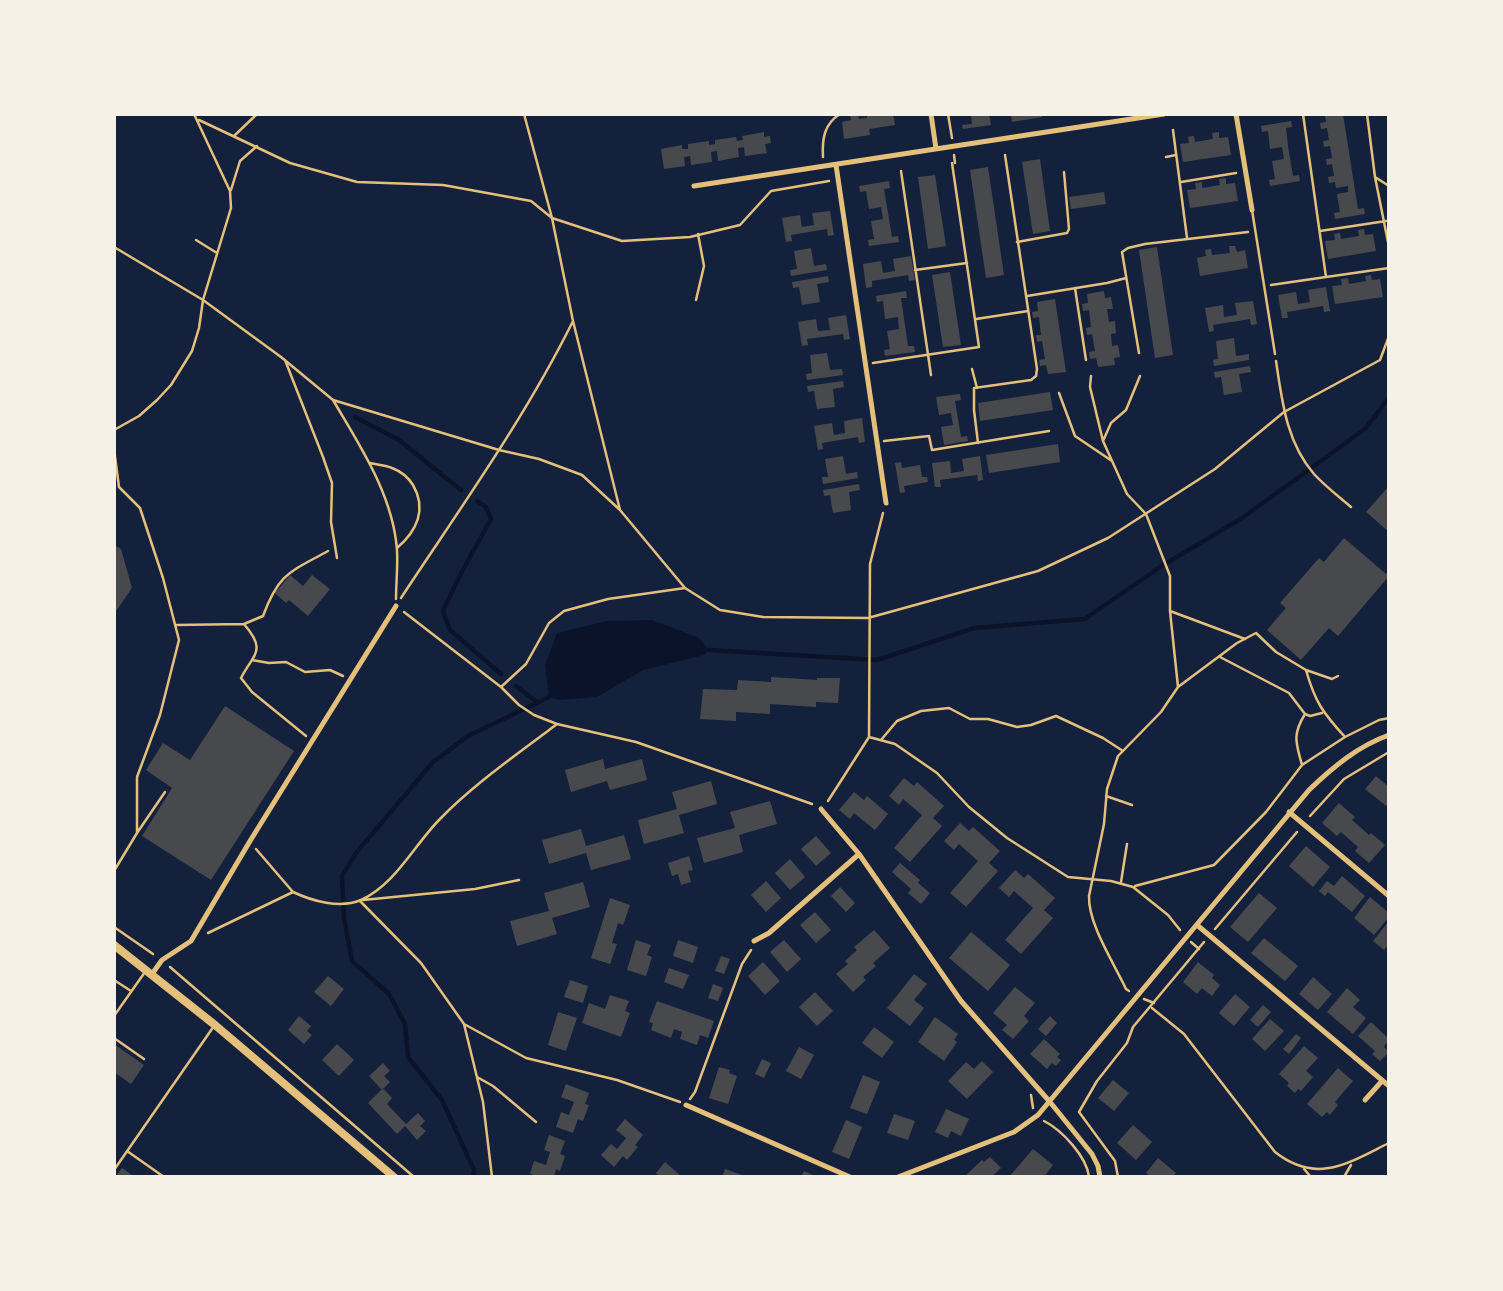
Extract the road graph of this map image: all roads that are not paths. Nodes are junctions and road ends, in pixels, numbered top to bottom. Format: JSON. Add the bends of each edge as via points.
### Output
{"nodes":[{"id":1,"x":931,"y":114,"type":"edge"},
{"id":2,"x":1164,"y":114,"type":"edge"},
{"id":3,"x":1236,"y":114,"type":"edge"},
{"id":4,"x":1151,"y":115,"type":"edge"},
{"id":5,"x":936,"y":149,"type":"junction"},
{"id":6,"x":836,"y":165,"type":"junction"},
{"id":7,"x":694,"y":186,"type":"dead end"},
{"id":8,"x":1252,"y":209,"type":"joint"},
{"id":9,"x":1275,"y":354,"type":"road end"},
{"id":10,"x":886,"y":503,"type":"road end"},
{"id":11,"x":396,"y":606,"type":"road end"},
{"id":12,"x":1389,"y":735,"type":"edge"},
{"id":13,"x":821,"y":809,"type":"road end"},
{"id":14,"x":1289,"y":812,"type":"junction"},
{"id":15,"x":859,"y":854,"type":"junction"},
{"id":16,"x":1389,"y":896,"type":"edge"},
{"id":17,"x":1197,"y":925,"type":"junction"},
{"id":18,"x":754,"y":941,"type":"road end"},
{"id":19,"x":114,"y":945,"type":"edge"},
{"id":20,"x":149,"y":972,"type":"junction"},
{"id":21,"x":114,"y":980,"type":"edge"},
{"id":22,"x":131,"y":991,"type":"junction"},
{"id":23,"x":114,"y":1016,"type":"edge"},
{"id":24,"x":215,"y":1024,"type":"junction"},
{"id":25,"x":114,"y":1038,"type":"edge"},
{"id":26,"x":144,"y":1059,"type":"dead end"},
{"id":27,"x":1382,"y":1081,"type":"junction"},
{"id":28,"x":1389,"y":1086,"type":"edge"},
{"id":29,"x":1365,"y":1100,"type":"dead end"},
{"id":30,"x":1050,"y":1102,"type":"junction"},
{"id":31,"x":686,"y":1105,"type":"road end"},
{"id":32,"x":127,"y":1151,"type":"junction"},
{"id":33,"x":114,"y":1170,"type":"edge"},
{"id":34,"x":164,"y":1177,"type":"edge"},
{"id":35,"x":394,"y":1177,"type":"edge"},
{"id":36,"x":850,"y":1177,"type":"edge"},
{"id":37,"x":898,"y":1177,"type":"edge"},
{"id":38,"x":1100,"y":1177,"type":"edge"}],
"edges":[{"from":1,"to":5,"type":"street"},
{"from":2,"to":4,"type":"street"},
{"from":3,"to":8,"type":"street"},
{"from":4,"to":5,"type":"street"},
{"from":5,"to":6,"type":"street"},
{"from":6,"to":7,"type":"street"},
{"from":6,"to":10,"type":"street"},
{"from":8,"to":9,"type":"lane"},
{"from":11,"to":20,"type":"street","via":[[191,941]]},
{"from":12,"to":14,"type":"street","via":[[1329,770]]},
{"from":13,"to":15,"type":"street"},
{"from":14,"to":16,"type":"street"},
{"from":14,"to":17,"type":"street"},
{"from":15,"to":18,"type":"street"},
{"from":15,"to":30,"type":"street","via":[[961,1001]]},
{"from":17,"to":27,"type":"street"},
{"from":17,"to":30,"type":"street"},
{"from":19,"to":20,"type":"main road"},
{"from":20,"to":22,"type":"lane"},
{"from":20,"to":24,"type":"main road"},
{"from":21,"to":22,"type":"lane"},
{"from":22,"to":23,"type":"lane"},
{"from":24,"to":32,"type":"lane"},
{"from":24,"to":35,"type":"main road"},
{"from":25,"to":26,"type":"lane"},
{"from":27,"to":28,"type":"street"},
{"from":27,"to":29,"type":"street"},
{"from":30,"to":37,"type":"street","via":[[1014,1132]]},
{"from":30,"to":38,"type":"street","via":[[1092,1154]]},
{"from":31,"to":36,"type":"street"},
{"from":32,"to":33,"type":"lane"},
{"from":32,"to":34,"type":"lane"}]}
